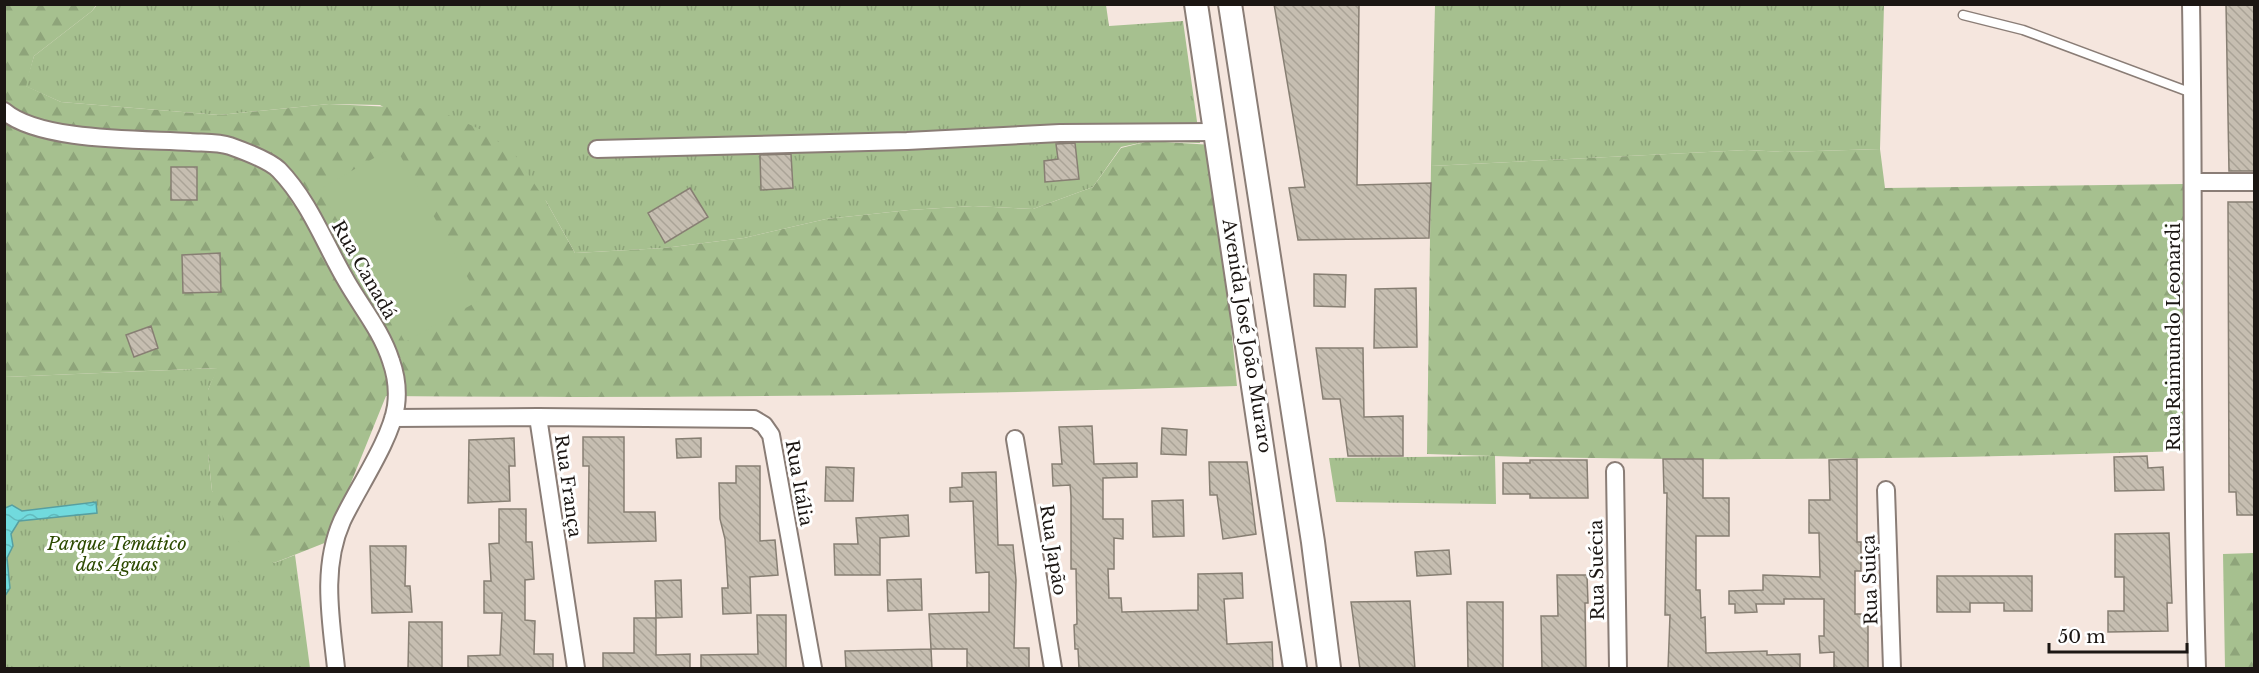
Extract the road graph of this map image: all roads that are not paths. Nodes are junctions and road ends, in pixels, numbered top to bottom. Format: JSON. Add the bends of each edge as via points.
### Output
{"nodes":[{"id":1,"x":1196,"y":4,"type":"edge"},
{"id":2,"x":1230,"y":4,"type":"edge"},
{"id":3,"x":2191,"y":4,"type":"edge"},
{"id":4,"x":1963,"y":15,"type":"dead end"},
{"id":5,"x":2192,"y":93,"type":"junction"},
{"id":6,"x":4,"y":111,"type":"edge"},
{"id":7,"x":1214,"y":132,"type":"junction"},
{"id":8,"x":597,"y":149,"type":"dead end"},
{"id":9,"x":2194,"y":182,"type":"junction"},
{"id":10,"x":2254,"y":182,"type":"edge"},
{"id":11,"x":538,"y":417,"type":"junction"},
{"id":12,"x":393,"y":418,"type":"junction"},
{"id":13,"x":1015,"y":439,"type":"dead end"},
{"id":14,"x":1266,"y":462,"type":"junction"},
{"id":15,"x":1615,"y":471,"type":"dead end"},
{"id":16,"x":1886,"y":490,"type":"dead end"},
{"id":17,"x":1313,"y":542,"type":"junction"},
{"id":18,"x":1281,"y":583,"type":"junction"},
{"id":19,"x":1324,"y":638,"type":"junction"},
{"id":20,"x":336,"y":669,"type":"edge"},
{"id":21,"x":576,"y":669,"type":"edge"},
{"id":22,"x":813,"y":669,"type":"edge"},
{"id":23,"x":1053,"y":669,"type":"edge"},
{"id":24,"x":1295,"y":669,"type":"edge"},
{"id":25,"x":1329,"y":669,"type":"edge"},
{"id":26,"x":1618,"y":669,"type":"edge"},
{"id":27,"x":1892,"y":669,"type":"edge"},
{"id":28,"x":2197,"y":669,"type":"edge"}],
"edges":[{"from":1,"to":7,"type":"main road","name":"Avenida José João Muraro"},
{"from":2,"to":17,"type":"main road","name":"Avenida José João Muraro"},
{"from":3,"to":5,"type":"street","name":"Rua Raimundo Leonardi"},
{"from":4,"to":5,"type":"lane","via":[[2023,30]]},
{"from":5,"to":9,"type":"street","name":"Rua Raimundo Leonardi"},
{"from":6,"to":12,"type":"street","name":"Rua Canadá","via":[[51,132],[229,145],[277,168],[303,201],[391,359],[396,379]]},
{"from":7,"to":8,"type":"street","via":[[1060,133]]},
{"from":7,"to":14,"type":"main road","name":"Avenida José João Muraro"},
{"from":9,"to":10,"type":"street"},
{"from":9,"to":28,"type":"street","name":"Rua Raimundo Leonardi","via":[[2193,545]]},
{"from":11,"to":12,"type":"street","name":"Rua França"},
{"from":11,"to":21,"type":"street","name":"Rua França"},
{"from":11,"to":22,"type":"street","name":"Rua Itália","via":[[754,418],[764,425],[771,435]]},
{"from":12,"to":20,"type":"street","name":"Rua Canadá","via":[[342,522],[332,551],[328,592]]},
{"from":13,"to":23,"type":"street","name":"Rua Japão"},
{"from":14,"to":17,"type":"main road","via":[[1284,545],[1289,552],[1299,553],[1309,550]]},
{"from":14,"to":18,"type":"main road","name":"Avenida José João Muraro"},
{"from":15,"to":26,"type":"street","name":"Rua Suécia"},
{"from":16,"to":27,"type":"street","name":"Rua Suiça"},
{"from":17,"to":19,"type":"main road","name":"Avenida José João Muraro"},
{"from":18,"to":19,"type":"main road","via":[[1299,573],[1310,576]]},
{"from":18,"to":24,"type":"main road","name":"Avenida José João Muraro"},
{"from":19,"to":25,"type":"main road","name":"Avenida José João Muraro"}]}
